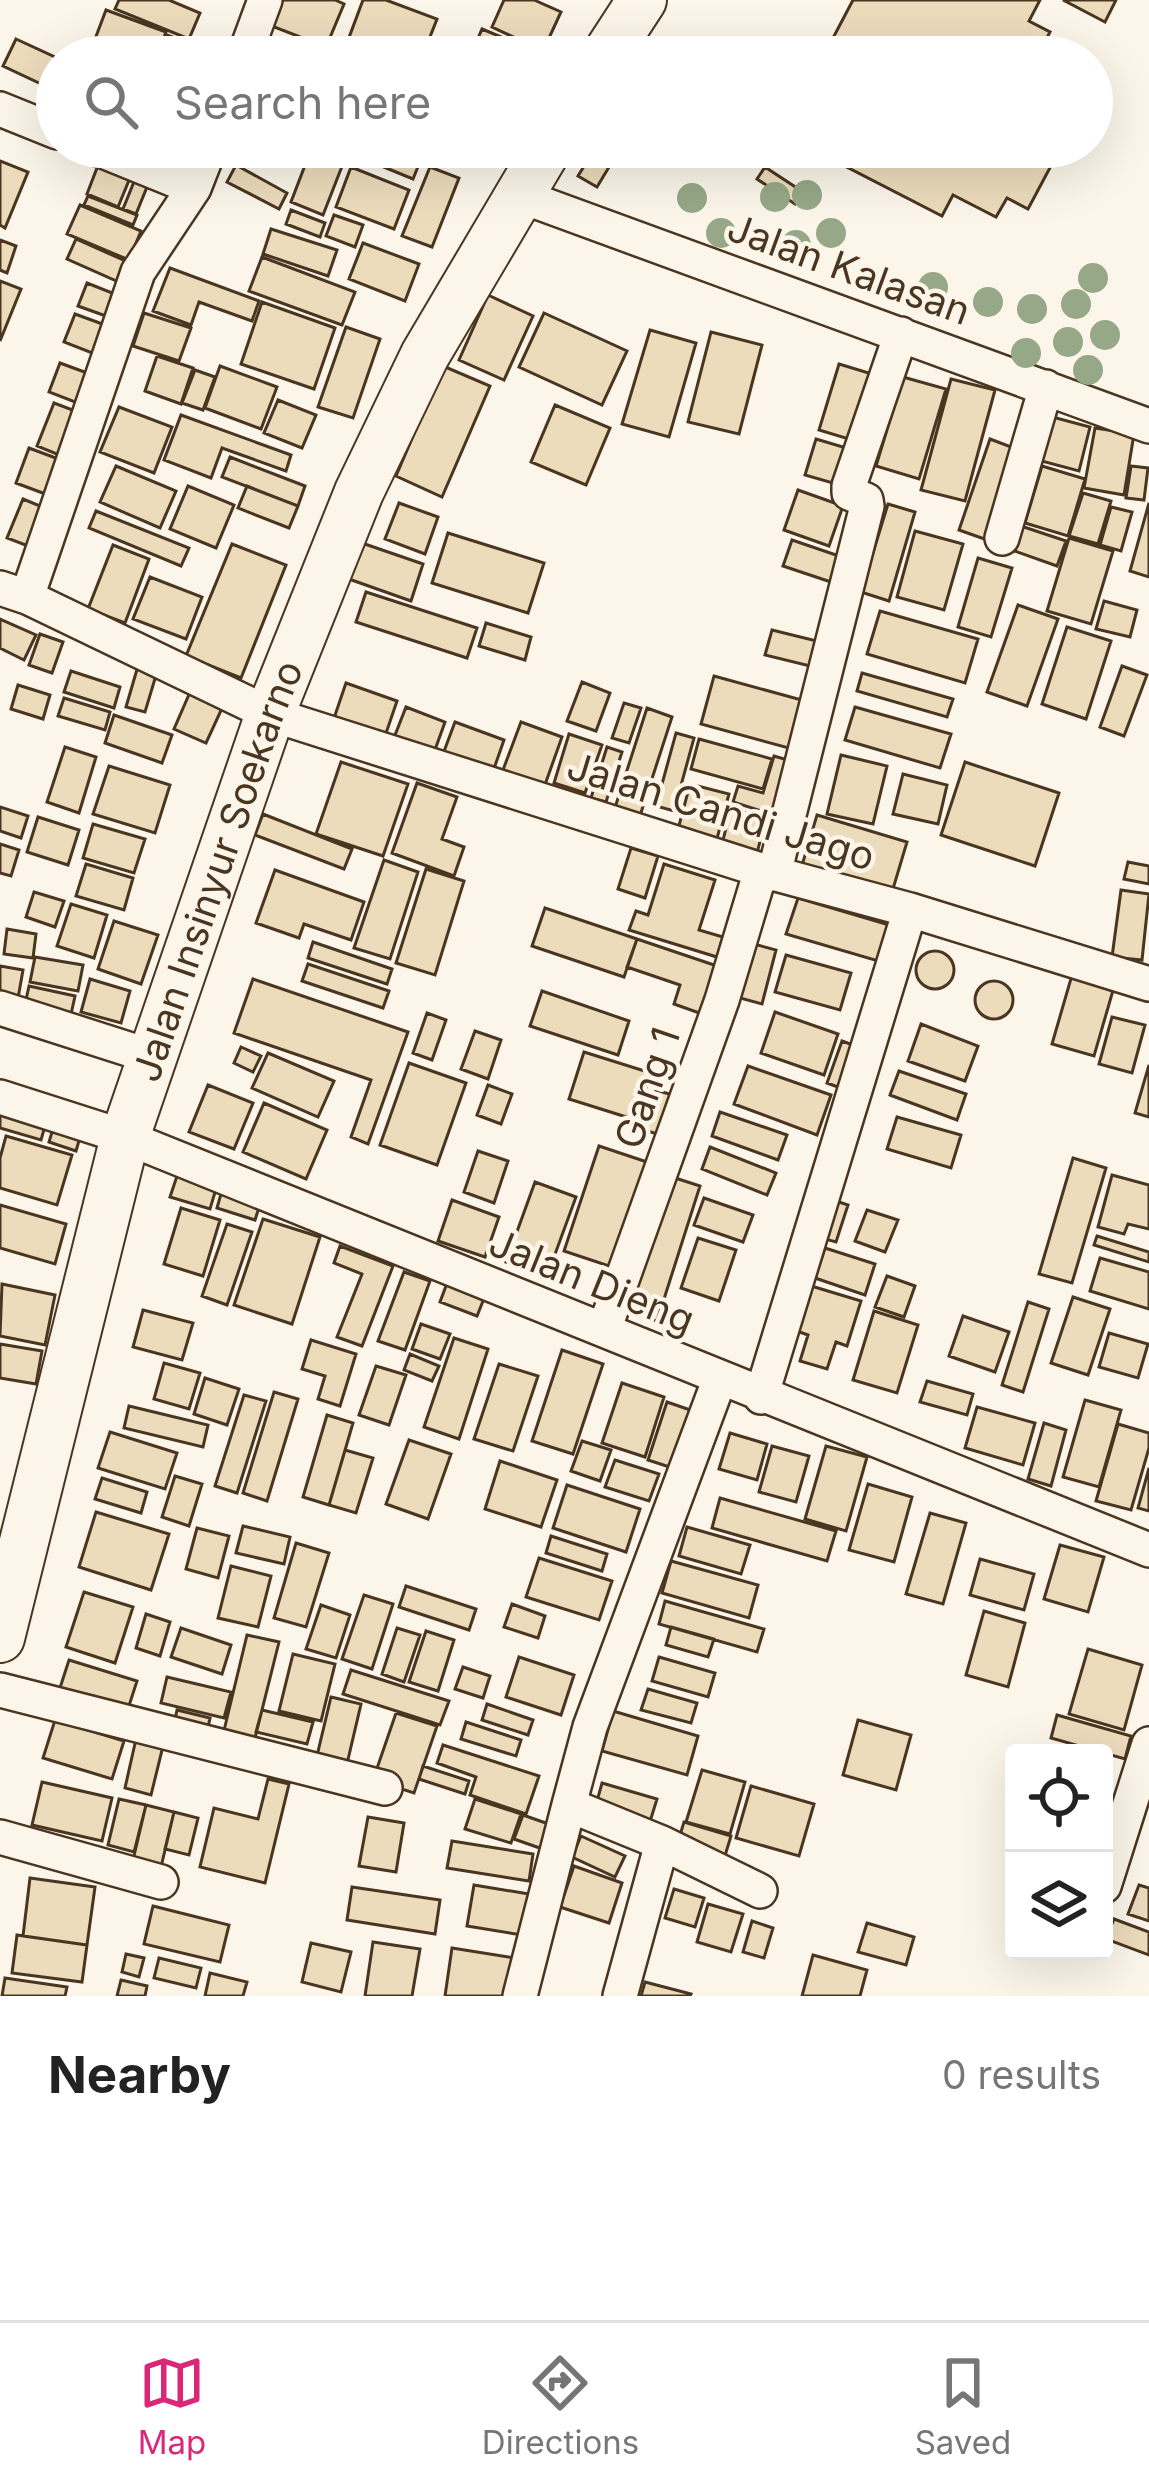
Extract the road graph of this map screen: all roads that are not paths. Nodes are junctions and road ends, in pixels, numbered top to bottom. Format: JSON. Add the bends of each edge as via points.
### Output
{"nodes":[{"id":1,"x":265,"y":0,"type":"edge"},
{"id":2,"x":642,"y":0,"type":"edge"},
{"id":3,"x":252,"y":36,"type":"edge"},
{"id":4,"x":618,"y":36,"type":"edge"},
{"id":5,"x":0,"y":109,"type":"edge"},
{"id":6,"x":36,"y":124,"type":"edge"},
{"id":7,"x":145,"y":168,"type":"edge"},
{"id":8,"x":202,"y":168,"type":"edge"},
{"id":9,"x":535,"y":168,"type":"edge"},
{"id":10,"x":194,"y":188,"type":"junction"},
{"id":11,"x":518,"y":195,"type":"junction"},
{"id":12,"x":901,"y":334,"type":"junction"},
{"id":13,"x":1046,"y":388,"type":"junction"},
{"id":14,"x":1149,"y":426,"type":"edge"},
{"id":15,"x":1003,"y":538,"type":"dead end"},
{"id":16,"x":14,"y":592,"type":"edge"},
{"id":17,"x":270,"y":714,"type":"junction"},
{"id":18,"x":768,"y":872,"type":"junction"},
{"id":19,"x":910,"y":910,"type":"junction"},
{"id":20,"x":1149,"y":984,"type":"edge"},
{"id":21,"x":0,"y":1008,"type":"edge"},
{"id":22,"x":153,"y":1058,"type":"junction"},
{"id":23,"x":0,"y":1097,"type":"edge"},
{"id":24,"x":125,"y":1137,"type":"junction"},
{"id":25,"x":604,"y":1330,"type":"junction"},
{"id":26,"x":721,"y":1378,"type":"junction"},
{"id":27,"x":761,"y":1397,"type":"junction"},
{"id":28,"x":1149,"y":1550,"type":"edge"},
{"id":29,"x":0,"y":1638,"type":"edge"},
{"id":30,"x":0,"y":1690,"type":"edge"},
{"id":31,"x":1149,"y":1744,"type":"edge"},
{"id":32,"x":386,"y":1788,"type":"dead end"},
{"id":33,"x":569,"y":1805,"type":"junction"},
{"id":34,"x":0,"y":1838,"type":"edge"},
{"id":35,"x":662,"y":1844,"type":"junction"},
{"id":36,"x":1113,"y":1858,"type":"edge"},
{"id":37,"x":161,"y":1882,"type":"dead end"},
{"id":38,"x":760,"y":1891,"type":"dead end"},
{"id":39,"x":520,"y":1996,"type":"edge"},
{"id":40,"x":620,"y":1996,"type":"edge"}],
"edges":[{"from":1,"to":3,"type":"street"},
{"from":2,"to":4,"type":"main road"},
{"from":5,"to":6,"type":"street"},
{"from":7,"to":10,"type":"street"},
{"from":8,"to":10,"type":"street"},
{"from":9,"to":11,"type":"main road","name":"Jalan Insinyur Soekarno"},
{"from":10,"to":16,"type":"street","via":[[138,272]]},
{"from":11,"to":12,"type":"street","name":"Jalan Kalasan"},
{"from":11,"to":17,"type":"main road","name":"Jalan Insinyur Soekarno","via":[[424,355],[359,491]]},
{"from":12,"to":13,"type":"street","name":"Jalan Kalasan"},
{"from":12,"to":18,"type":"street","name":"Gang 1","via":[[849,486],[867,502]]},
{"from":13,"to":14,"type":"street","name":"Jalan Kalasan"},
{"from":13,"to":15,"type":"street"},
{"from":16,"to":17,"type":"street","name":"Jalan Candi Jago"},
{"from":17,"to":18,"type":"street","name":"Jalan Candi Jago"},
{"from":17,"to":22,"type":"main road","name":"Jalan Insinyur Soekarno"},
{"from":18,"to":19,"type":"street","name":"Jalan Candi Jago"},
{"from":18,"to":25,"type":"street","name":"Gang 1"},
{"from":19,"to":20,"type":"street","name":"Jalan Candi Jago"},
{"from":19,"to":27,"type":"street"},
{"from":21,"to":22,"type":"street"},
{"from":22,"to":24,"type":"main road","name":"Jalan Insinyur Soekarno"},
{"from":23,"to":24,"type":"street","name":"Jalan Dieng"},
{"from":24,"to":25,"type":"street","name":"Jalan Dieng"},
{"from":24,"to":29,"type":"main road","name":"Jalan Insinyur Soekarno"},
{"from":25,"to":26,"type":"street","name":"Jalan Dieng"},
{"from":26,"to":27,"type":"street","name":"Jalan Dieng"},
{"from":26,"to":33,"type":"street","via":[[590,1727]]},
{"from":27,"to":28,"type":"street","name":"Jalan Dieng"},
{"from":30,"to":32,"type":"street"},
{"from":31,"to":36,"type":"street"},
{"from":33,"to":35,"type":"street"},
{"from":33,"to":39,"type":"street"},
{"from":34,"to":37,"type":"street"},
{"from":35,"to":38,"type":"street"},
{"from":35,"to":40,"type":"street"}]}
